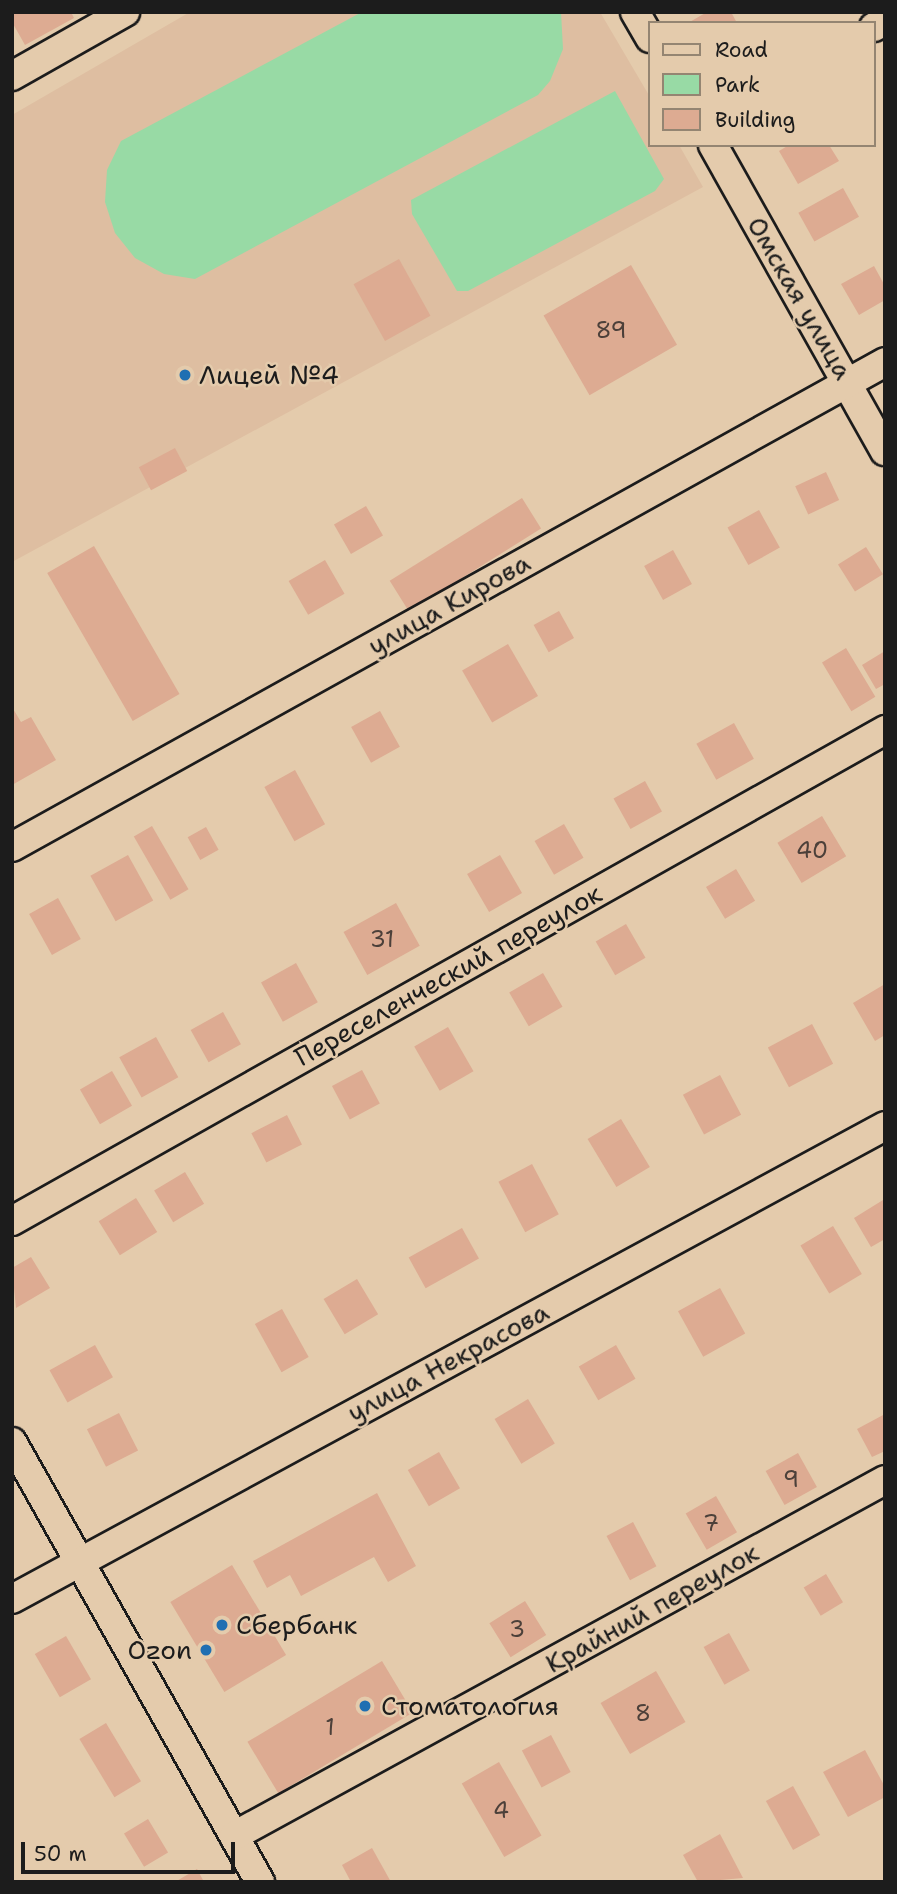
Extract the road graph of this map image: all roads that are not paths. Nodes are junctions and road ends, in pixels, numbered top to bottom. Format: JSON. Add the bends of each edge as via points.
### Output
{"nodes":[{"id":1,"x":125,"y":12,"type":"edge"},
{"id":2,"x":635,"y":12,"type":"edge"},
{"id":3,"x":648,"y":35,"type":"edge"},
{"id":4,"x":12,"y":76,"type":"edge"},
{"id":5,"x":714,"y":147,"type":"edge"},
{"id":6,"x":885,"y":362,"type":"edge"},
{"id":7,"x":849,"y":383,"type":"junction"},
{"id":8,"x":885,"y":451,"type":"edge"},
{"id":9,"x":885,"y":730,"type":"edge"},
{"id":10,"x":12,"y":847,"type":"edge"},
{"id":11,"x":885,"y":1126,"type":"edge"},
{"id":12,"x":12,"y":1221,"type":"edge"},
{"id":13,"x":12,"y":1442,"type":"edge"},
{"id":14,"x":885,"y":1480,"type":"edge"},
{"id":15,"x":80,"y":1562,"type":"junction"},
{"id":16,"x":12,"y":1600,"type":"edge"},
{"id":17,"x":234,"y":1836,"type":"junction"},
{"id":18,"x":260,"y":1882,"type":"edge"}],
"edges":[{"from":1,"to":4,"type":"street"},
{"from":2,"to":3,"type":"street"},
{"from":5,"to":7,"type":"street","name":"Омская улица"},
{"from":6,"to":7,"type":"street","name":"улица Кирова"},
{"from":7,"to":8,"type":"street","name":"Омская улица"},
{"from":7,"to":10,"type":"street","name":"улица Кирова"},
{"from":9,"to":12,"type":"street","name":"Переселенческий переулок"},
{"from":11,"to":15,"type":"street","name":"улица Некрасова"},
{"from":13,"to":15,"type":"street"},
{"from":14,"to":17,"type":"street","name":"Крайний переулок"},
{"from":15,"to":16,"type":"street","name":"улица Некрасова"},
{"from":15,"to":17,"type":"street"},
{"from":17,"to":18,"type":"street"}]}
